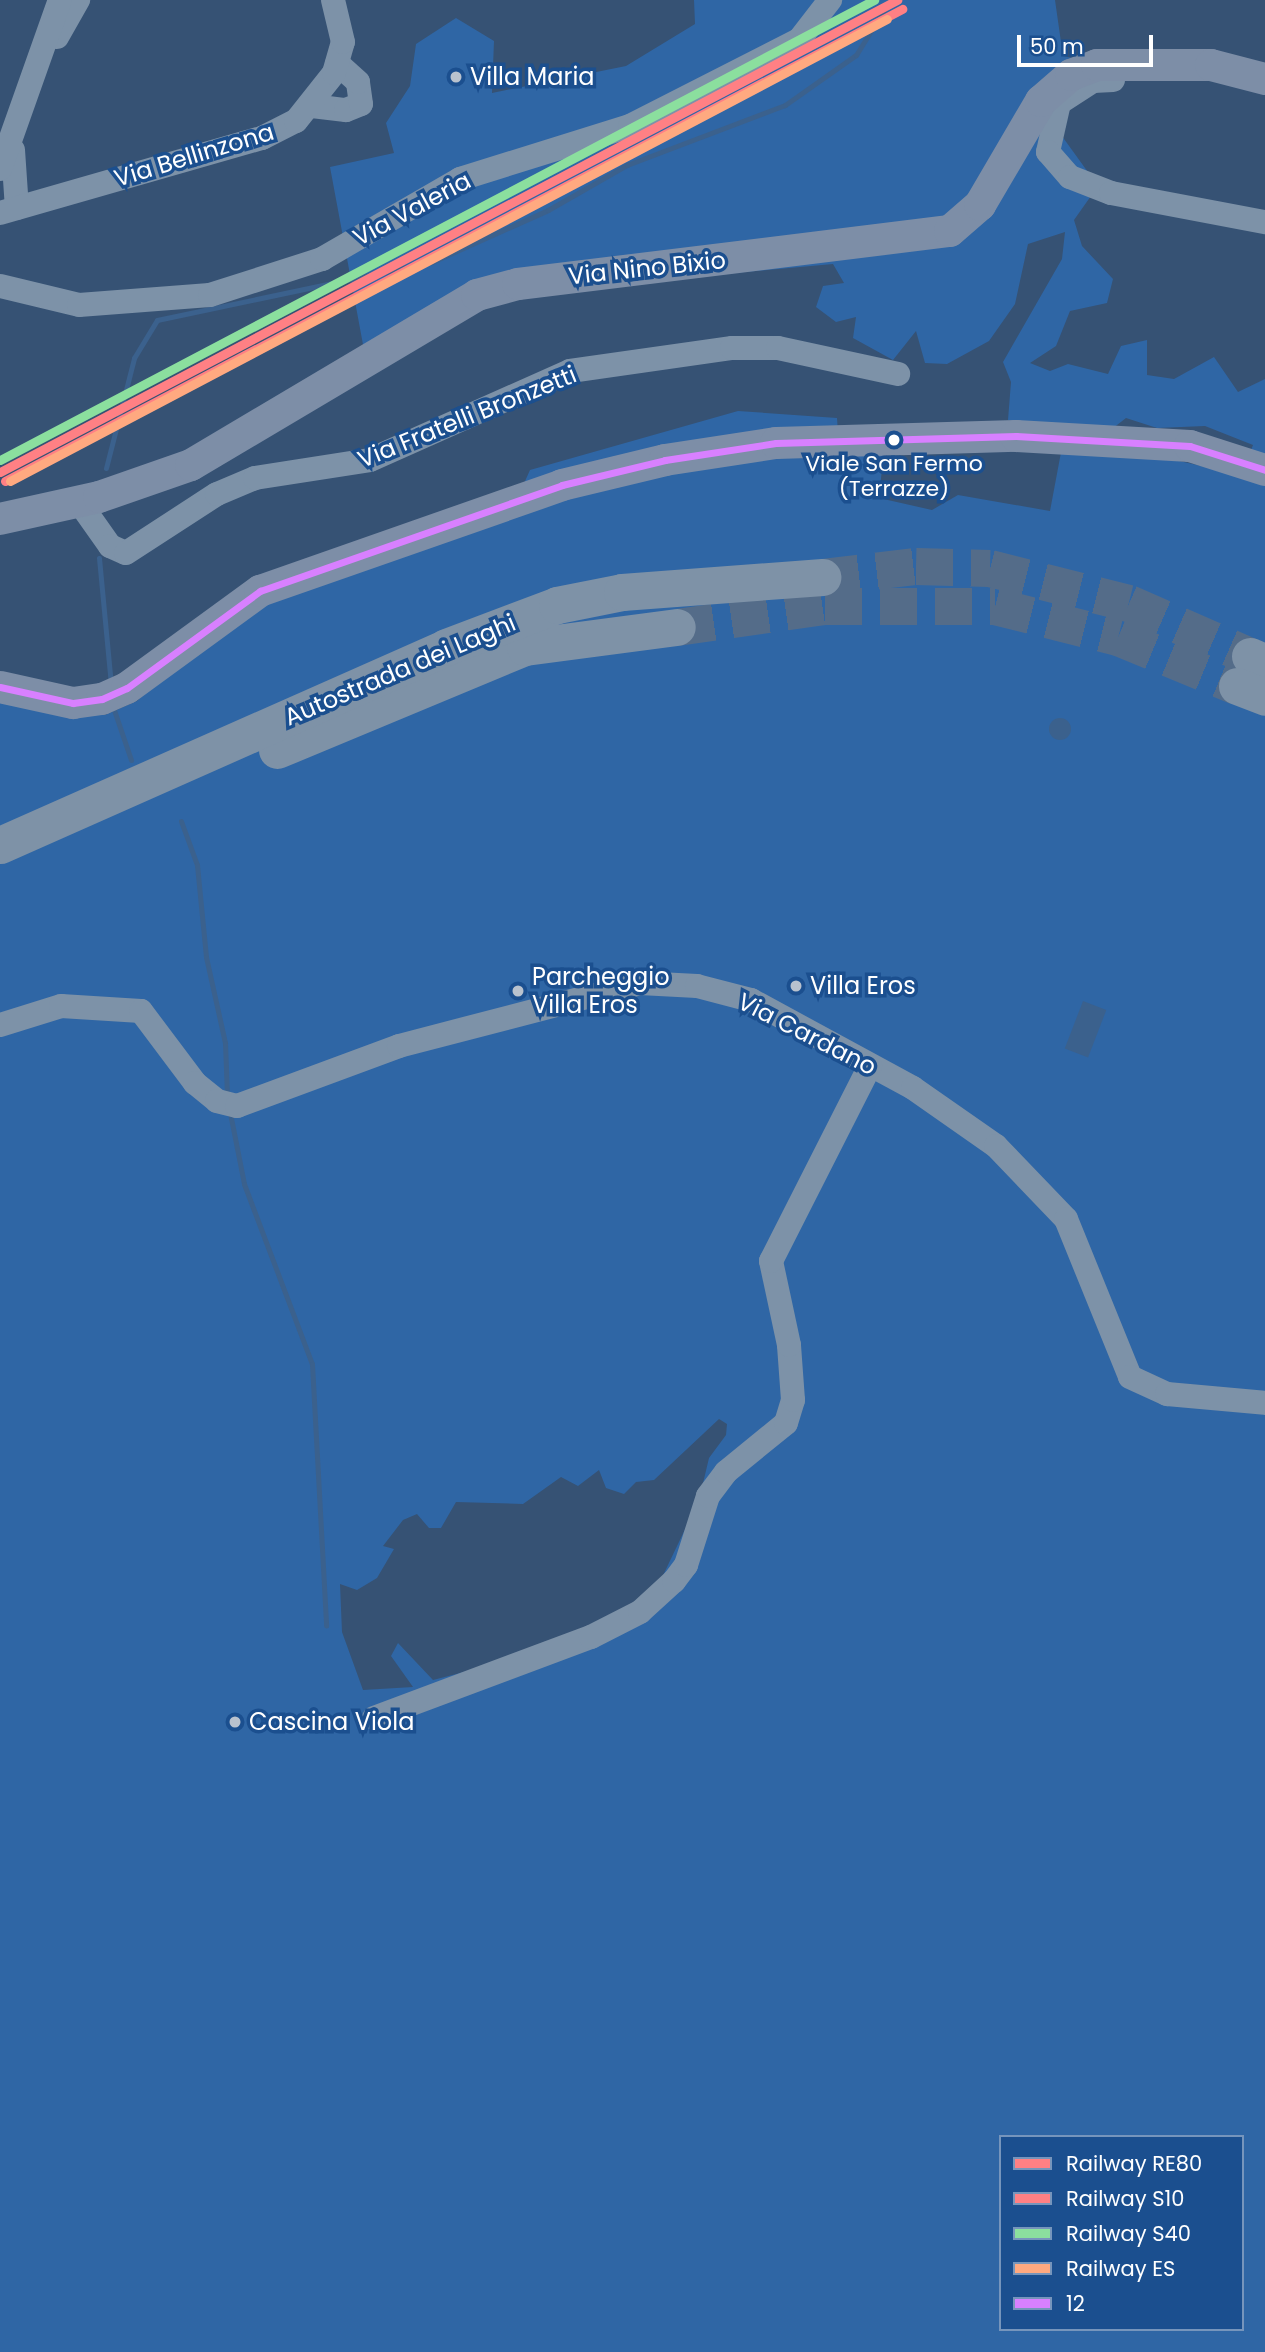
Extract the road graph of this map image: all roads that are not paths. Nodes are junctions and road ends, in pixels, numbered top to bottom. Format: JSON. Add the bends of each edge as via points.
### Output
{"nodes":[{"id":1,"x":60,"y":0,"type":"edge"},
{"id":2,"x":78,"y":0,"type":"edge"},
{"id":3,"x":333,"y":0,"type":"edge"},
{"id":4,"x":830,"y":0,"type":"edge"},
{"id":5,"x":44,"y":55,"type":"junction"},
{"id":6,"x":337,"y":63,"type":"junction"},
{"id":7,"x":1199,"y":65,"type":"junction"},
{"id":8,"x":1265,"y":79,"type":"edge"},
{"id":9,"x":312,"y":106,"type":"junction"},
{"id":10,"x":15,"y":131,"type":"junction"},
{"id":11,"x":0,"y":169,"type":"edge"},
{"id":12,"x":9,"y":211,"type":"edge"},
{"id":13,"x":1265,"y":222,"type":"edge"},
{"id":14,"x":0,"y":286,"type":"edge"},
{"id":15,"x":898,"y":374,"type":"dead end"},
{"id":16,"x":1265,"y":470,"type":"edge"},
{"id":17,"x":79,"y":502,"type":"junction"},
{"id":18,"x":0,"y":519,"type":"edge"},
{"id":19,"x":822,"y":577,"type":"tunnel mouth"},
{"id":20,"x":677,"y":627,"type":"tunnel mouth"},
{"id":21,"x":452,"y":659,"type":"junction"},
{"id":22,"x":0,"y":687,"type":"edge"},
{"id":23,"x":0,"y":845,"type":"edge"},
{"id":24,"x":0,"y":871,"type":"edge"},
{"id":25,"x":0,"y":1025,"type":"edge"},
{"id":26,"x":870,"y":1066,"type":"junction"},
{"id":27,"x":1265,"y":1403,"type":"edge"},
{"id":28,"x":374,"y":1718,"type":"dead end"}],
"edges":[{"from":1,"to":5,"type":"street"},
{"from":2,"to":5,"type":"street"},
{"from":3,"to":6,"type":"street","name":"Via Bellinzona","via":[[343,42]]},
{"from":4,"to":14,"type":"street","name":"Via Valeria","via":[[799,40],[630,126],[460,179],[322,259],[210,295],[79,305]]},
{"from":5,"to":10,"type":"street"},
{"from":6,"to":9,"type":"street","name":"Via Bellinzona"},
{"from":6,"to":9,"type":"street","via":[[358,82],[360,104],[346,110]]},
{"from":7,"to":8,"type":"main road","name":"Via Nino Bixio"},
{"from":7,"to":13,"type":"street","via":[[1154,79],[1093,81],[1059,103],[1048,152],[1070,177],[1111,193]]},
{"from":7,"to":17,"type":"main road","name":"Via Nino Bixio","via":[[1124,62],[1071,75],[1041,101],[980,205],[950,231],[518,284],[477,295],[227,447]]},
{"from":9,"to":12,"type":"street","name":"Via Bellinzona","via":[[262,138]]},
{"from":10,"to":11,"type":"street"},
{"from":10,"to":12,"type":"street"},
{"from":15,"to":17,"type":"street","name":"Via Fratelli Bronzetti","via":[[778,348],[732,348],[570,371],[370,460],[255,478],[217,494],[126,553],[110,546]]},
{"from":16,"to":22,"type":"main road","via":[[1190,446],[1016,436],[776,443],[665,460],[562,485],[270,586],[228,610],[127,688],[102,699],[73,703]]},
{"from":17,"to":18,"type":"main road","name":"Via Nino Bixio"},
{"from":19,"to":21,"type":"highway","name":"Autostrada dei Laghi","via":[[622,592],[557,605]]},
{"from":20,"to":21,"type":"highway","name":"Autostrada dei Laghi"},
{"from":21,"to":23,"type":"highway","name":"Autostrada dei Laghi"},
{"from":21,"to":24,"type":"highway","name":"Autostrada dei Laghi"},
{"from":25,"to":26,"type":"street","name":"Via Cardano","via":[[61,1006],[141,1011],[180,1065],[227,1103],[399,1046],[639,983],[697,986],[751,1000]]},
{"from":26,"to":27,"type":"street","name":"Via Cardano","via":[[996,1146],[1066,1219],[1130,1377],[1179,1397]]},
{"from":26,"to":28,"type":"street","via":[[771,1261],[789,1345],[793,1400],[786,1423],[726,1472],[708,1496],[680,1573],[640,1612],[591,1637]]}]}
